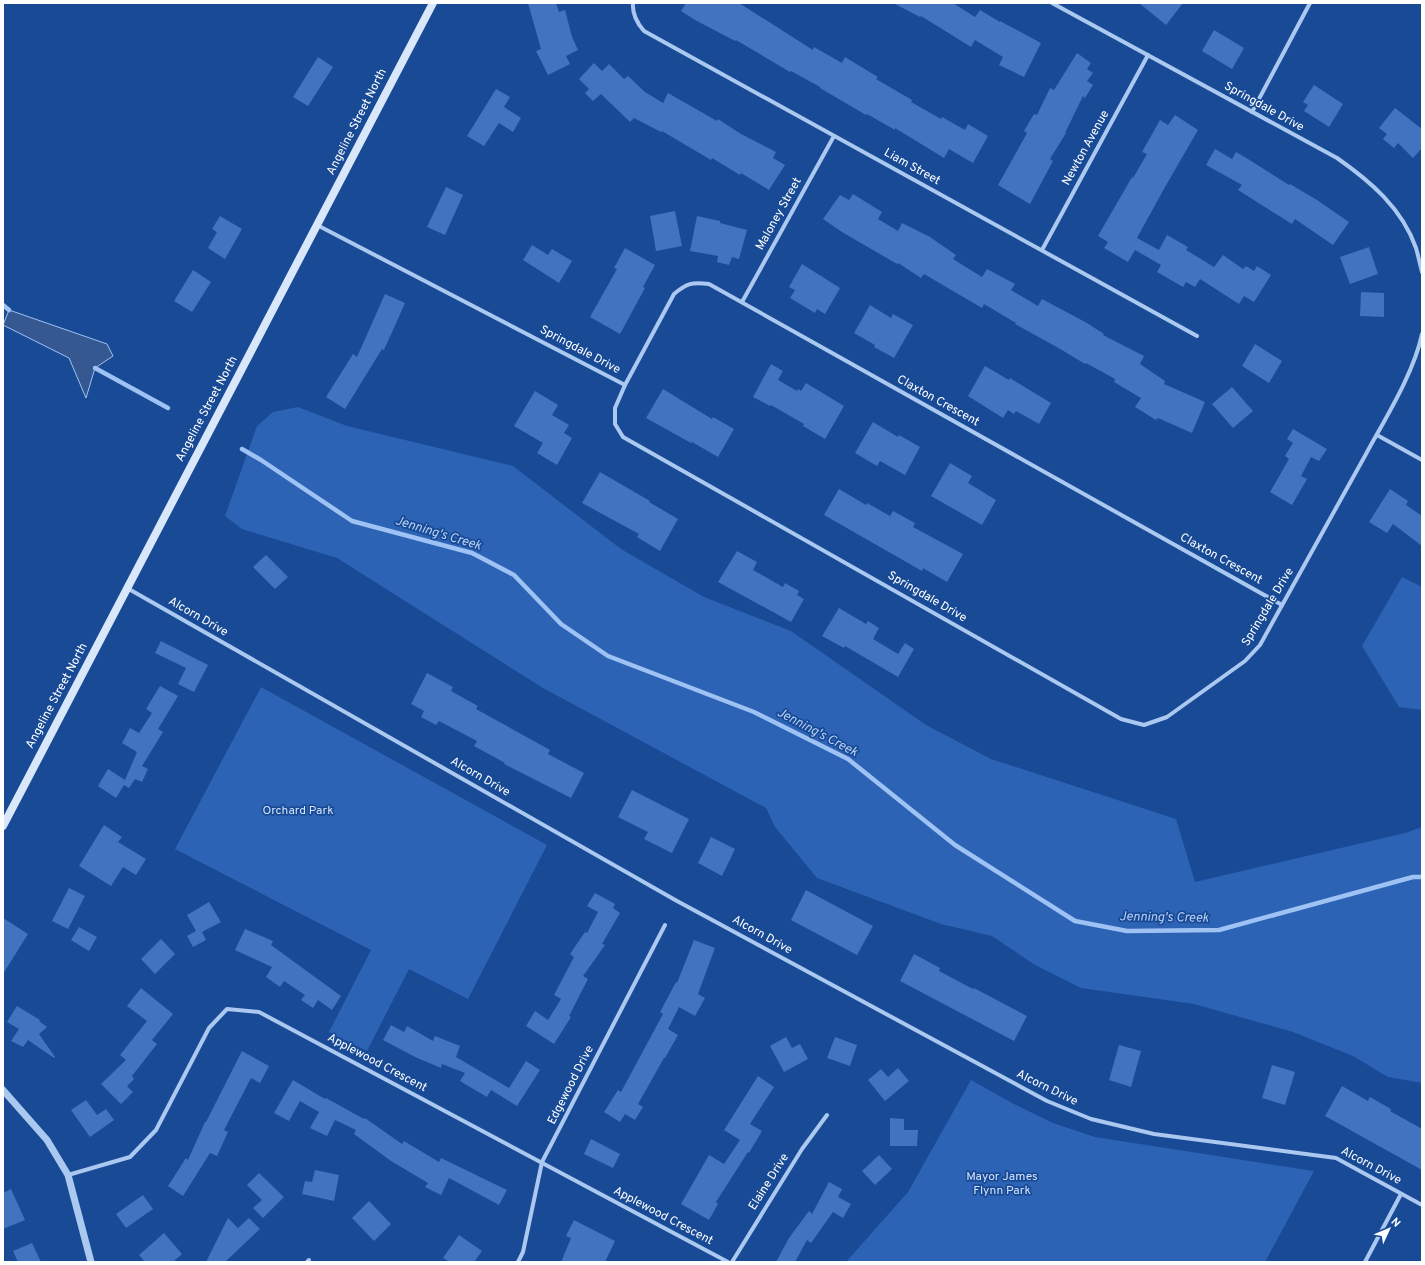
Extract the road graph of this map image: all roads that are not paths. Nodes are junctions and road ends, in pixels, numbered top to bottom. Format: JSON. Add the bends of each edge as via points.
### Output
{"nodes":[{"id":1,"x":433,"y":3,"type":"edge"},
{"id":2,"x":633,"y":3,"type":"edge"},
{"id":3,"x":1052,"y":3,"type":"edge"},
{"id":4,"x":1310,"y":3,"type":"edge"},
{"id":5,"x":1148,"y":55,"type":"junction"},
{"id":6,"x":1252,"y":112,"type":"junction"},
{"id":7,"x":834,"y":136,"type":"junction"},
{"id":8,"x":317,"y":225,"type":"junction"},
{"id":9,"x":1042,"y":250,"type":"junction"},
{"id":10,"x":1422,"y":272,"type":"edge"},
{"id":11,"x":742,"y":302,"type":"junction"},
{"id":12,"x":1422,"y":334,"type":"edge"},
{"id":13,"x":1197,"y":336,"type":"dead end"},
{"id":14,"x":625,"y":385,"type":"junction"},
{"id":15,"x":1377,"y":435,"type":"junction"},
{"id":16,"x":1422,"y":460,"type":"edge"},
{"id":17,"x":127,"y":588,"type":"junction"},
{"id":18,"x":1282,"y":605,"type":"junction"},
{"id":19,"x":3,"y":826,"type":"edge"},
{"id":20,"x":665,"y":925,"type":"dead end"},
{"id":21,"x":3,"y":1090,"type":"edge"},
{"id":22,"x":827,"y":1115,"type":"dead end"},
{"id":23,"x":542,"y":1162,"type":"junction"},
{"id":24,"x":68,"y":1175,"type":"junction"},
{"id":25,"x":1401,"y":1194,"type":"junction"},
{"id":26,"x":1422,"y":1206,"type":"edge"},
{"id":27,"x":92,"y":1262,"type":"edge"},
{"id":28,"x":518,"y":1262,"type":"edge"},
{"id":29,"x":728,"y":1262,"type":"edge"},
{"id":30,"x":732,"y":1262,"type":"edge"},
{"id":31,"x":1365,"y":1262,"type":"edge"}],
"edges":[{"from":1,"to":8,"type":"main road","name":"Angeline Street North"},
{"from":2,"to":7,"type":"street","name":"Liam Street","via":[[634,15],[644,31]]},
{"from":3,"to":5,"type":"street","name":"Springdale Drive"},
{"from":4,"to":6,"type":"street"},
{"from":5,"to":6,"type":"street","name":"Springdale Drive"},
{"from":5,"to":9,"type":"street","name":"Newton Avenue"},
{"from":6,"to":10,"type":"street","name":"Springdale Drive","via":[[1337,158],[1362,175],[1384,195],[1403,220],[1416,247]]},
{"from":7,"to":9,"type":"street","name":"Liam Street"},
{"from":7,"to":11,"type":"street","name":"Maloney Street"},
{"from":8,"to":14,"type":"street","name":"Springdale Drive"},
{"from":8,"to":17,"type":"main road","name":"Angeline Street North"},
{"from":9,"to":13,"type":"street","name":"Liam Street"},
{"from":11,"to":14,"type":"street","name":"Claxton Crescent","via":[[709,284],[695,282],[683,286],[674,294]]},
{"from":11,"to":18,"type":"street","name":"Claxton Crescent"},
{"from":12,"to":15,"type":"street","name":"Springdale Drive","via":[[1419,349],[1406,379]]},
{"from":14,"to":18,"type":"street","name":"Springdale Drive","via":[[615,408],[614,424],[623,437],[1121,719],[1144,725],[1167,717],[1245,661],[1260,645]]},
{"from":15,"to":16,"type":"street"},
{"from":15,"to":18,"type":"street","name":"Springdale Drive"},
{"from":17,"to":19,"type":"main road","name":"Angeline Street North"},
{"from":17,"to":25,"type":"street","name":"Alcorn Drive","via":[[677,901],[1047,1101],[1091,1119],[1154,1134],[1336,1158]]},
{"from":20,"to":23,"type":"street","name":"Edgewood Drive"},
{"from":21,"to":24,"type":"street","via":[[47,1140]]},
{"from":22,"to":30,"type":"street","name":"Elaine Drive","via":[[802,1149]]},
{"from":23,"to":24,"type":"street","name":"Applewood Crescent","via":[[259,1012],[227,1010],[209,1028],[156,1130],[130,1157]]},
{"from":23,"to":28,"type":"street","name":"Edgewood Drive","via":[[523,1252]]},
{"from":23,"to":29,"type":"street","name":"Applewood Crescent"},
{"from":24,"to":27,"type":"street"},
{"from":25,"to":26,"type":"street","name":"Alcorn Drive"},
{"from":25,"to":31,"type":"street"}]}
